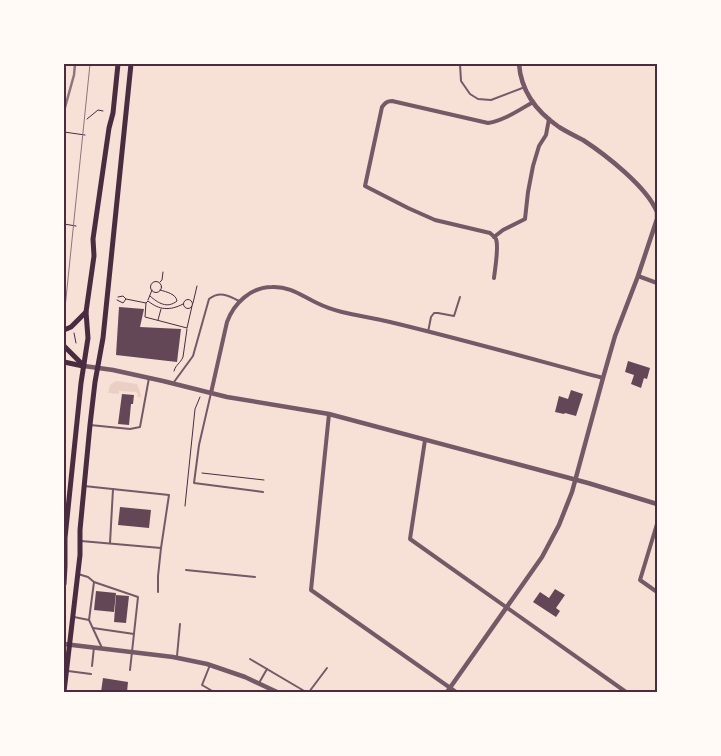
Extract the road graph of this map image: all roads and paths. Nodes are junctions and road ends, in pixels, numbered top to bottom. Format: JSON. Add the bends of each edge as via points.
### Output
{"nodes":[{"id":1,"x":118,"y":64,"type":"edge"},
{"id":2,"x":131,"y":64,"type":"edge"},
{"id":3,"x":460,"y":64,"type":"edge"},
{"id":4,"x":519,"y":64,"type":"edge"},
{"id":5,"x":524,"y":87,"type":"junction"},
{"id":6,"x":534,"y":102,"type":"junction"},
{"id":7,"x":103,"y":111,"type":"dead end"},
{"id":8,"x":87,"y":119,"type":"dead end"},
{"id":9,"x":549,"y":119,"type":"junction"},
{"id":10,"x":64,"y":132,"type":"edge"},
{"id":11,"x":85,"y":134,"type":"dead end"},
{"id":12,"x":657,"y":212,"type":"edge"},
{"id":13,"x":64,"y":224,"type":"edge"},
{"id":14,"x":76,"y":226,"type":"dead end"},
{"id":15,"x":494,"y":237,"type":"junction"},
{"id":16,"x":163,"y":272,"type":"dead end"},
{"id":17,"x":638,"y":276,"type":"junction"},
{"id":18,"x":494,"y":278,"type":"dead end"},
{"id":19,"x":160,"y":282,"type":"junction"},
{"id":20,"x":657,"y":283,"type":"edge"},
{"id":21,"x":197,"y":286,"type":"dead end"},
{"id":22,"x":152,"y":290,"type":"junction"},
{"id":23,"x":160,"y":290,"type":"junction"},
{"id":24,"x":150,"y":296,"type":"junction"},
{"id":25,"x":118,"y":297,"type":"dead end"},
{"id":26,"x":460,"y":297,"type":"dead end"},
{"id":27,"x":126,"y":299,"type":"junction"},
{"id":28,"x":117,"y":300,"type":"dead end"},
{"id":29,"x":177,"y":301,"type":"junction"},
{"id":30,"x":239,"y":301,"type":"junction"},
{"id":31,"x":147,"y":302,"type":"junction"},
{"id":32,"x":183,"y":303,"type":"junction"},
{"id":33,"x":192,"y":303,"type":"junction"},
{"id":34,"x":192,"y":306,"type":"junction"},
{"id":35,"x":161,"y":309,"type":"junction"},
{"id":36,"x":86,"y":312,"type":"junction"},
{"id":37,"x":157,"y":321,"type":"junction"},
{"id":38,"x":187,"y":328,"type":"junction"},
{"id":39,"x":64,"y":330,"type":"edge"},
{"id":40,"x":74,"y":332,"type":"dead end"},
{"id":41,"x":428,"y":332,"type":"junction"},
{"id":42,"x":76,"y":343,"type":"dead end"},
{"id":43,"x":64,"y":346,"type":"edge"},
{"id":44,"x":64,"y":362,"type":"edge"},
{"id":45,"x":84,"y":366,"type":"junction"},
{"id":46,"x":98,"y":368,"type":"junction"},
{"id":47,"x":174,"y":371,"type":"dead end"},
{"id":48,"x":149,"y":378,"type":"junction"},
{"id":49,"x":603,"y":378,"type":"junction"},
{"id":50,"x":173,"y":383,"type":"junction"},
{"id":51,"x":211,"y":393,"type":"junction"},
{"id":52,"x":200,"y":397,"type":"dead end"},
{"id":53,"x":329,"y":414,"type":"junction"},
{"id":54,"x":90,"y":425,"type":"junction"},
{"id":55,"x":425,"y":440,"type":"junction"},
{"id":56,"x":188,"y":472,"type":"junction"},
{"id":57,"x":195,"y":472,"type":"junction"},
{"id":58,"x":264,"y":480,"type":"dead end"},
{"id":59,"x":575,"y":480,"type":"junction"},
{"id":60,"x":84,"y":486,"type":"junction"},
{"id":61,"x":113,"y":489,"type":"junction"},
{"id":62,"x":263,"y":492,"type":"dead end"},
{"id":63,"x":657,"y":504,"type":"edge"},
{"id":64,"x":185,"y":506,"type":"dead end"},
{"id":65,"x":657,"y":524,"type":"edge"},
{"id":66,"x":80,"y":541,"type":"junction"},
{"id":67,"x":110,"y":543,"type":"junction"},
{"id":68,"x":161,"y":548,"type":"junction"},
{"id":69,"x":186,"y":570,"type":"dead end"},
{"id":70,"x":78,"y":574,"type":"junction"},
{"id":71,"x":255,"y":577,"type":"dead end"},
{"id":72,"x":94,"y":582,"type":"junction"},
{"id":73,"x":64,"y":584,"type":"edge"},
{"id":74,"x":158,"y":592,"type":"dead end"},
{"id":75,"x":657,"y":592,"type":"edge"},
{"id":76,"x":507,"y":607,"type":"junction"},
{"id":77,"x":73,"y":616,"type":"junction"},
{"id":78,"x":89,"y":620,"type":"junction"},
{"id":79,"x":180,"y":624,"type":"dead end"},
{"id":80,"x":93,"y":628,"type":"junction"},
{"id":81,"x":134,"y":634,"type":"junction"},
{"id":82,"x":67,"y":644,"type":"edge"},
{"id":83,"x":94,"y":647,"type":"junction"},
{"id":84,"x":102,"y":648,"type":"junction"},
{"id":85,"x":132,"y":652,"type":"junction"},
{"id":86,"x":177,"y":658,"type":"junction"},
{"id":87,"x":250,"y":659,"type":"dead end"},
{"id":88,"x":210,"y":665,"type":"junction"},
{"id":89,"x":92,"y":666,"type":"dead end"},
{"id":90,"x":327,"y":668,"type":"dead end"},
{"id":91,"x":267,"y":669,"type":"junction"},
{"id":92,"x":130,"y":670,"type":"dead end"},
{"id":93,"x":67,"y":671,"type":"junction"},
{"id":94,"x":91,"y":674,"type":"dead end"},
{"id":95,"x":259,"y":683,"type":"junction"},
{"id":96,"x":448,"y":690,"type":"edge"},
{"id":97,"x":64,"y":692,"type":"edge"},
{"id":98,"x":214,"y":692,"type":"edge"},
{"id":99,"x":277,"y":692,"type":"edge"},
{"id":100,"x":308,"y":692,"type":"edge"},
{"id":101,"x":456,"y":692,"type":"edge"},
{"id":102,"x":626,"y":692,"type":"edge"}],
"edges":[{"from":1,"to":36,"type":"main road"},
{"from":2,"to":46,"type":"main road"},
{"from":3,"to":5,"type":"lane","via":[[461,81],[478,99],[491,100]]},
{"from":4,"to":5,"type":"street"},
{"from":5,"to":6,"type":"street"},
{"from":6,"to":9,"type":"street"},
{"from":6,"to":15,"type":"street","via":[[504,119],[488,123],[392,101],[382,107],[365,186],[435,220],[490,233]]},
{"from":7,"to":8,"type":"path","via":[[98,110]]},
{"from":9,"to":12,"type":"street","via":[[622,170]]},
{"from":9,"to":15,"type":"street","via":[[533,166],[525,220]]},
{"from":10,"to":11,"type":"path"},
{"from":12,"to":17,"type":"street"},
{"from":13,"to":14,"type":"path"},
{"from":15,"to":18,"type":"street","via":[[497,244]]},
{"from":16,"to":19,"type":"path"},
{"from":17,"to":20,"type":"street"},
{"from":17,"to":49,"type":"street"},
{"from":19,"to":22,"type":"path","via":[[152,283]]},
{"from":19,"to":23,"type":"path"},
{"from":21,"to":33,"type":"path"},
{"from":22,"to":23,"type":"path"},
{"from":22,"to":24,"type":"path"},
{"from":23,"to":29,"type":"path","via":[[173,294]]},
{"from":24,"to":29,"type":"path","via":[[161,304]]},
{"from":24,"to":31,"type":"path"},
{"from":25,"to":27,"type":"path"},
{"from":26,"to":41,"type":"lane","via":[[454,316],[434,313]]},
{"from":27,"to":28,"type":"path","via":[[123,303]]},
{"from":27,"to":31,"type":"path"},
{"from":29,"to":32,"type":"path"},
{"from":30,"to":41,"type":"street","via":[[260,289],[284,287],[330,309]]},
{"from":30,"to":50,"type":"lane","via":[[223,294],[209,299],[193,356]]},
{"from":30,"to":51,"type":"street","via":[[227,322]]},
{"from":31,"to":35,"type":"path"},
{"from":31,"to":37,"type":"path","via":[[145,318]]},
{"from":32,"to":33,"type":"path","via":[[188,299]]},
{"from":32,"to":34,"type":"path","via":[[184,307]]},
{"from":32,"to":35,"type":"path","via":[[172,309]]},
{"from":33,"to":34,"type":"path"},
{"from":34,"to":38,"type":"path"},
{"from":35,"to":37,"type":"path"},
{"from":36,"to":39,"type":"main road","via":[[72,327]]},
{"from":36,"to":45,"type":"main road","via":[[88,338]]},
{"from":37,"to":38,"type":"path"},
{"from":38,"to":47,"type":"path","via":[[183,357]]},
{"from":40,"to":42,"type":"path"},
{"from":41,"to":49,"type":"street"},
{"from":43,"to":45,"type":"main road"},
{"from":44,"to":45,"type":"main road"},
{"from":45,"to":46,"type":"street"},
{"from":45,"to":73,"type":"main road","via":[[65,538]]},
{"from":46,"to":48,"type":"street"},
{"from":46,"to":54,"type":"main road"},
{"from":48,"to":50,"type":"street"},
{"from":48,"to":54,"type":"lane","via":[[140,427]]},
{"from":49,"to":59,"type":"street"},
{"from":50,"to":51,"type":"street"},
{"from":51,"to":53,"type":"street"},
{"from":51,"to":57,"type":"lane"},
{"from":52,"to":56,"type":"path","via":[[195,409]]},
{"from":53,"to":55,"type":"street"},
{"from":53,"to":96,"type":"street","via":[[311,590]]},
{"from":54,"to":60,"type":"main road"},
{"from":55,"to":59,"type":"street"},
{"from":55,"to":76,"type":"street","via":[[410,539]]},
{"from":56,"to":57,"type":"path"},
{"from":56,"to":64,"type":"path"},
{"from":57,"to":58,"type":"path"},
{"from":57,"to":62,"type":"lane","via":[[194,483]]},
{"from":59,"to":63,"type":"street"},
{"from":59,"to":76,"type":"street","via":[[568,504],[542,557]]},
{"from":60,"to":61,"type":"lane"},
{"from":60,"to":66,"type":"main road"},
{"from":61,"to":67,"type":"lane"},
{"from":61,"to":68,"type":"lane","via":[[170,494]]},
{"from":65,"to":75,"type":"street","via":[[640,580]]},
{"from":66,"to":67,"type":"lane"},
{"from":66,"to":70,"type":"main road"},
{"from":67,"to":68,"type":"lane"},
{"from":68,"to":74,"type":"lane"},
{"from":69,"to":71,"type":"lane"},
{"from":70,"to":72,"type":"lane"},
{"from":70,"to":77,"type":"main road"},
{"from":72,"to":78,"type":"lane"},
{"from":72,"to":81,"type":"lane","via":[[138,597]]},
{"from":76,"to":96,"type":"street"},
{"from":76,"to":102,"type":"street"},
{"from":77,"to":78,"type":"lane"},
{"from":77,"to":82,"type":"main road"},
{"from":78,"to":80,"type":"lane"},
{"from":79,"to":86,"type":"lane"},
{"from":80,"to":81,"type":"lane"},
{"from":80,"to":84,"type":"lane"},
{"from":81,"to":85,"type":"lane"},
{"from":82,"to":83,"type":"street"},
{"from":82,"to":93,"type":"main road"},
{"from":83,"to":84,"type":"street"},
{"from":83,"to":89,"type":"lane"},
{"from":84,"to":85,"type":"street"},
{"from":85,"to":86,"type":"street"},
{"from":85,"to":92,"type":"lane"},
{"from":86,"to":88,"type":"street"},
{"from":87,"to":91,"type":"lane"},
{"from":88,"to":95,"type":"street"},
{"from":88,"to":98,"type":"lane","via":[[202,685]]},
{"from":90,"to":100,"type":"lane"},
{"from":91,"to":95,"type":"lane"},
{"from":91,"to":100,"type":"lane"},
{"from":93,"to":94,"type":"lane"},
{"from":93,"to":97,"type":"main road"},
{"from":95,"to":99,"type":"street"},
{"from":96,"to":101,"type":"street"}]}
